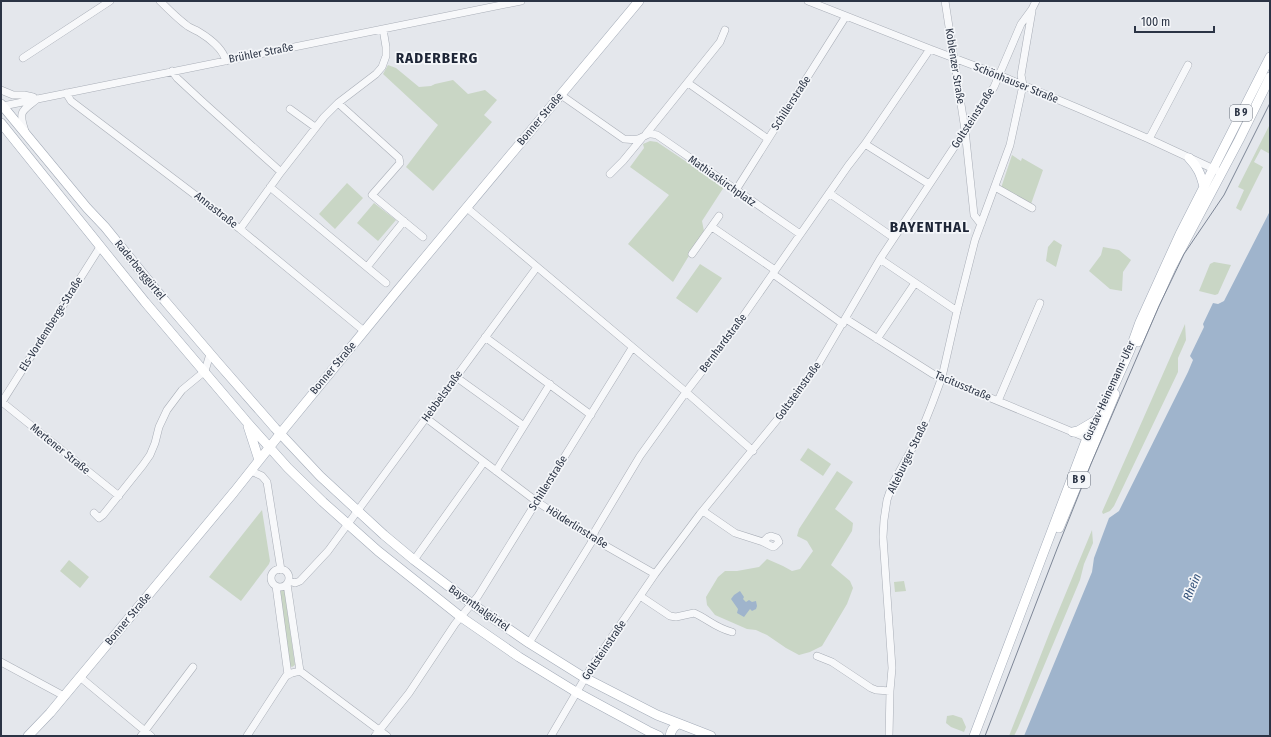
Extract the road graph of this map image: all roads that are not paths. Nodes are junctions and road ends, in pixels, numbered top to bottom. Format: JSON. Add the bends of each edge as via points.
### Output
{"nodes":[{"id":1,"x":110,"y":1,"type":"edge"},
{"id":2,"x":160,"y":1,"type":"edge"},
{"id":3,"x":521,"y":1,"type":"edge"},
{"id":4,"x":639,"y":1,"type":"edge"},
{"id":5,"x":808,"y":1,"type":"edge"},
{"id":6,"x":945,"y":1,"type":"edge"},
{"id":7,"x":1036,"y":1,"type":"edge"},
{"id":8,"x":1032,"y":9,"type":"junction"},
{"id":9,"x":846,"y":16,"type":"junction"},
{"id":10,"x":383,"y":29,"type":"junction"},
{"id":11,"x":725,"y":30,"type":"dead end"},
{"id":12,"x":930,"y":49,"type":"junction"},
{"id":13,"x":1270,"y":57,"type":"edge"},
{"id":14,"x":23,"y":58,"type":"dead end"},
{"id":15,"x":953,"y":58,"type":"junction"},
{"id":16,"x":226,"y":60,"type":"junction"},
{"id":17,"x":1188,"y":65,"type":"dead end"},
{"id":18,"x":172,"y":71,"type":"junction"},
{"id":19,"x":999,"y":75,"type":"junction"},
{"id":20,"x":1270,"y":77,"type":"edge"},
{"id":21,"x":688,"y":83,"type":"junction"},
{"id":22,"x":1023,"y":85,"type":"junction"},
{"id":23,"x":1,"y":90,"type":"edge"},
{"id":24,"x":66,"y":93,"type":"junction"},
{"id":25,"x":561,"y":95,"type":"junction"},
{"id":26,"x":37,"y":98,"type":"junction"},
{"id":27,"x":338,"y":103,"type":"junction"},
{"id":28,"x":2,"y":105,"type":"edge"},
{"id":29,"x":290,"y":109,"type":"dead end"},
{"id":30,"x":1,"y":123,"type":"edge"},
{"id":31,"x":315,"y":127,"type":"junction"},
{"id":32,"x":965,"y":130,"type":"junction"},
{"id":33,"x":5,"y":131,"type":"edge"},
{"id":34,"x":645,"y":135,"type":"junction"},
{"id":35,"x":26,"y":136,"type":"junction"},
{"id":36,"x":624,"y":139,"type":"junction"},
{"id":37,"x":768,"y":139,"type":"junction"},
{"id":38,"x":1149,"y":139,"type":"junction"},
{"id":39,"x":865,"y":144,"type":"junction"},
{"id":40,"x":627,"y":156,"type":"junction"},
{"id":41,"x":1189,"y":158,"type":"junction"},
{"id":42,"x":1212,"y":169,"type":"junction"},
{"id":43,"x":281,"y":172,"type":"junction"},
{"id":44,"x":1221,"y":172,"type":"junction"},
{"id":45,"x":610,"y":174,"type":"dead end"},
{"id":46,"x":929,"y":184,"type":"junction"},
{"id":47,"x":270,"y":187,"type":"junction"},
{"id":48,"x":995,"y":187,"type":"junction"},
{"id":49,"x":1204,"y":187,"type":"junction"},
{"id":50,"x":736,"y":190,"type":"junction"},
{"id":51,"x":829,"y":193,"type":"junction"},
{"id":52,"x":467,"y":208,"type":"junction"},
{"id":53,"x":1032,"y":208,"type":"dead end"},
{"id":54,"x":719,"y":216,"type":"dead end"},
{"id":55,"x":98,"y":219,"type":"junction"},
{"id":56,"x":404,"y":221,"type":"junction"},
{"id":57,"x":981,"y":224,"type":"junction"},
{"id":58,"x":84,"y":227,"type":"junction"},
{"id":59,"x":712,"y":227,"type":"junction"},
{"id":60,"x":240,"y":229,"type":"junction"},
{"id":61,"x":800,"y":234,"type":"junction"},
{"id":62,"x":423,"y":238,"type":"dead end"},
{"id":63,"x":894,"y":238,"type":"junction"},
{"id":64,"x":98,"y":244,"type":"junction"},
{"id":65,"x":119,"y":244,"type":"junction"},
{"id":66,"x":692,"y":254,"type":"dead end"},
{"id":67,"x":880,"y":259,"type":"junction"},
{"id":68,"x":366,"y":267,"type":"junction"},
{"id":69,"x":537,"y":267,"type":"junction"},
{"id":70,"x":774,"y":272,"type":"junction"},
{"id":71,"x":386,"y":283,"type":"dead end"},
{"id":72,"x":915,"y":283,"type":"junction"},
{"id":73,"x":162,"y":296,"type":"junction"},
{"id":74,"x":145,"y":302,"type":"junction"},
{"id":75,"x":1040,"y":303,"type":"dead end"},
{"id":76,"x":957,"y":310,"type":"junction"},
{"id":77,"x":844,"y":322,"type":"junction"},
{"id":78,"x":364,"y":331,"type":"junction"},
{"id":79,"x":485,"y":337,"type":"junction"},
{"id":80,"x":877,"y":339,"type":"junction"},
{"id":81,"x":632,"y":348,"type":"junction"},
{"id":82,"x":210,"y":354,"type":"junction"},
{"id":83,"x":204,"y":371,"type":"junction"},
{"id":84,"x":456,"y":377,"type":"junction"},
{"id":85,"x":942,"y":377,"type":"junction"},
{"id":86,"x":550,"y":384,"type":"junction"},
{"id":87,"x":686,"y":392,"type":"junction"},
{"id":88,"x":998,"y":401,"type":"junction"},
{"id":89,"x":2,"y":402,"type":"edge"},
{"id":90,"x":592,"y":415,"type":"junction"},
{"id":91,"x":426,"y":418,"type":"junction"},
{"id":92,"x":246,"y":421,"type":"junction"},
{"id":93,"x":1095,"y":421,"type":"junction"},
{"id":94,"x":524,"y":426,"type":"junction"},
{"id":95,"x":1073,"y":432,"type":"junction"},
{"id":96,"x":280,"y":433,"type":"junction"},
{"id":97,"x":1088,"y":438,"type":"junction"},
{"id":98,"x":270,"y":447,"type":"junction"},
{"id":99,"x":753,"y":450,"type":"junction"},
{"id":100,"x":281,"y":459,"type":"junction"},
{"id":101,"x":258,"y":462,"type":"junction"},
{"id":102,"x":484,"y":462,"type":"junction"},
{"id":103,"x":251,"y":471,"type":"junction"},
{"id":104,"x":496,"y":471,"type":"junction"},
{"id":105,"x":335,"y":490,"type":"junction"},
{"id":106,"x":119,"y":496,"type":"junction"},
{"id":107,"x":536,"y":501,"type":"junction"},
{"id":108,"x":323,"y":502,"type":"junction"},
{"id":109,"x":357,"y":510,"type":"junction"},
{"id":110,"x":703,"y":511,"type":"junction"},
{"id":111,"x":94,"y":513,"type":"dead end"},
{"id":112,"x":347,"y":525,"type":"junction"},
{"id":113,"x":592,"y":538,"type":"junction"},
{"id":114,"x":763,"y":542,"type":"dead end"},
{"id":115,"x":414,"y":560,"type":"junction"},
{"id":116,"x":281,"y":570,"type":"junction"},
{"id":117,"x":655,"y":574,"type":"junction"},
{"id":118,"x":288,"y":582,"type":"junction"},
{"id":119,"x":276,"y":586,"type":"junction"},
{"id":120,"x":640,"y":596,"type":"junction"},
{"id":121,"x":472,"y":604,"type":"junction"},
{"id":122,"x":461,"y":617,"type":"junction"},
{"id":123,"x":732,"y":632,"type":"dead end"},
{"id":124,"x":529,"y":643,"type":"junction"},
{"id":125,"x":817,"y":656,"type":"dead end"},
{"id":126,"x":1,"y":662,"type":"edge"},
{"id":127,"x":193,"y":667,"type":"dead end"},
{"id":128,"x":300,"y":672,"type":"junction"},
{"id":129,"x":288,"y":675,"type":"junction"},
{"id":130,"x":80,"y":677,"type":"junction"},
{"id":131,"x":585,"y":678,"type":"junction"},
{"id":132,"x":890,"y":691,"type":"junction"},
{"id":133,"x":576,"y":692,"type":"junction"},
{"id":134,"x":64,"y":696,"type":"junction"},
{"id":135,"x":678,"y":724,"type":"junction"},
{"id":136,"x":377,"y":733,"type":"edge"},
{"id":137,"x":692,"y":733,"type":"edge"},
{"id":138,"x":145,"y":734,"type":"edge"},
{"id":139,"x":28,"y":736,"type":"edge"},
{"id":140,"x":247,"y":736,"type":"edge"},
{"id":141,"x":387,"y":736,"type":"edge"},
{"id":142,"x":550,"y":736,"type":"edge"},
{"id":143,"x":659,"y":736,"type":"edge"},
{"id":144,"x":670,"y":736,"type":"edge"},
{"id":145,"x":711,"y":736,"type":"edge"},
{"id":146,"x":889,"y":736,"type":"edge"},
{"id":147,"x":974,"y":736,"type":"edge"},
{"id":148,"x":980,"y":736,"type":"edge"}],
"edges":[{"from":1,"to":14,"type":"street"},
{"from":2,"to":16,"type":"street","via":[[187,26],[201,33],[219,48]]},
{"from":3,"to":10,"type":"street","name":"Brühler Straße"},
{"from":4,"to":25,"type":"main road","name":"Bonner Straße"},
{"from":5,"to":9,"type":"street","name":"Schönhauser Straße"},
{"from":6,"to":15,"type":"street","name":"Koblenzer Straße"},
{"from":7,"to":8,"type":"street","name":"Alteburger Straße"},
{"from":8,"to":19,"type":"street","name":"Alteburger Straße","via":[[1021,24]]},
{"from":8,"to":22,"type":"street","name":"Alteburger Straße","via":[[1021,75]]},
{"from":9,"to":12,"type":"street","name":"Schönhauser Straße"},
{"from":9,"to":37,"type":"street","name":"Schillerstraße"},
{"from":10,"to":16,"type":"street","name":"Brühler Straße"},
{"from":10,"to":27,"type":"street","via":[[386,56],[382,67]]},
{"from":11,"to":21,"type":"street","via":[[720,42]]},
{"from":12,"to":15,"type":"street","name":"Schönhauser Straße"},
{"from":12,"to":39,"type":"street","name":"Bernhardstraße"},
{"from":13,"to":42,"type":"main road","name":"Gustav-Heinemann-Ufer","number":"B 9"},
{"from":15,"to":19,"type":"street","name":"Schönhauser Straße"},
{"from":15,"to":32,"type":"street","name":"Koblenzer Straße"},
{"from":16,"to":18,"type":"street","name":"Brühler Straße"},
{"from":17,"to":38,"type":"street"},
{"from":18,"to":24,"type":"street","name":"Brühler Straße"},
{"from":18,"to":43,"type":"street"},
{"from":19,"to":22,"type":"street","name":"Schönhauser Straße"},
{"from":19,"to":32,"type":"street","name":"Goltsteinstraße","via":[[994,87]]},
{"from":20,"to":44,"type":"main road","name":"Gustav-Heinemann-Ufer","number":"B 9"},
{"from":21,"to":34,"type":"street"},
{"from":21,"to":37,"type":"street"},
{"from":22,"to":38,"type":"street","name":"Schönhauser Straße"},
{"from":22,"to":48,"type":"street","name":"Alteburger Straße","via":[[1010,146]]},
{"from":23,"to":26,"type":"street","via":[[13,95]]},
{"from":24,"to":26,"type":"street","name":"Brühler Straße"},
{"from":24,"to":60,"type":"street","name":"Annastraße","via":[[71,101]]},
{"from":25,"to":36,"type":"street"},
{"from":25,"to":52,"type":"main road","name":"Bonner Straße"},
{"from":26,"to":28,"type":"street","name":"Brühler Straße"},
{"from":26,"to":35,"type":"street","via":[[26,107],[22,115]]},
{"from":27,"to":31,"type":"street"},
{"from":27,"to":56,"type":"street","via":[[399,158],[400,161],[372,195]]},
{"from":28,"to":35,"type":"main road","name":"Raderberggürtel"},
{"from":29,"to":31,"type":"street"},
{"from":30,"to":33,"type":"main road","name":"Raderberggürtel"},
{"from":31,"to":43,"type":"street"},
{"from":32,"to":46,"type":"street","name":"Goltsteinstraße"},
{"from":32,"to":57,"type":"street","name":"Koblenzer Straße","via":[[974,215]]},
{"from":33,"to":58,"type":"main road","name":"Raderberggürtel"},
{"from":34,"to":36,"type":"street","name":"Mathiaskirchplatz","via":[[635,140]]},
{"from":34,"to":40,"type":"street"},
{"from":34,"to":50,"type":"street","name":"Mathiaskirchplatz","via":[[657,135]]},
{"from":35,"to":55,"type":"main road","name":"Raderberggürtel"},
{"from":36,"to":40,"type":"street"},
{"from":37,"to":50,"type":"street","name":"Schillerstraße"},
{"from":38,"to":41,"type":"street","name":"Schönhauser Straße"},
{"from":39,"to":46,"type":"street"},
{"from":39,"to":51,"type":"street","name":"Bernhardstraße"},
{"from":40,"to":45,"type":"street"},
{"from":41,"to":42,"type":"street","name":"Schönhauser Straße"},
{"from":41,"to":49,"type":"main road","via":[[1196,165]]},
{"from":42,"to":44,"type":"street","name":"Schönhauser Straße"},
{"from":42,"to":49,"type":"main road","name":"Gustav-Heinemann-Ufer","number":"B 9"},
{"from":43,"to":47,"type":"street"},
{"from":44,"to":148,"type":"main road","name":"Gustav-Heinemann-Ufer","number":"B 9","via":[[1171,268],[1101,428],[1054,542]]},
{"from":46,"to":63,"type":"street","name":"Goltsteinstraße"},
{"from":47,"to":60,"type":"street"},
{"from":47,"to":68,"type":"street"},
{"from":48,"to":53,"type":"street"},
{"from":48,"to":57,"type":"street","name":"Alteburger Straße"},
{"from":49,"to":93,"type":"main road","name":"Gustav-Heinemann-Ufer","number":"B 9","via":[[1171,253],[1115,384]]},
{"from":50,"to":61,"type":"street","name":"Mathiaskirchplatz"},
{"from":51,"to":61,"type":"street","name":"Bernhardstraße"},
{"from":51,"to":63,"type":"street"},
{"from":52,"to":69,"type":"street"},
{"from":52,"to":78,"type":"main road","name":"Bonner Straße"},
{"from":54,"to":59,"type":"street"},
{"from":55,"to":58,"type":"main road","via":[[91,226]]},
{"from":55,"to":65,"type":"main road","name":"Raderberggürtel"},
{"from":56,"to":62,"type":"street"},
{"from":56,"to":68,"type":"street"},
{"from":57,"to":76,"type":"street","name":"Alteburger Straße"},
{"from":58,"to":64,"type":"main road","name":"Raderberggürtel"},
{"from":59,"to":66,"type":"street"},
{"from":59,"to":70,"type":"street"},
{"from":60,"to":78,"type":"street","name":"Annastraße"},
{"from":61,"to":70,"type":"street","name":"Bernhardstraße"},
{"from":63,"to":67,"type":"street","name":"Goltsteinstraße"},
{"from":64,"to":65,"type":"main road","via":[[105,236]]},
{"from":64,"to":74,"type":"main road","name":"Raderberggürtel"},
{"from":64,"to":89,"type":"street","name":"Els-Vordemberge-Straße"},
{"from":65,"to":73,"type":"main road","name":"Raderberggürtel"},
{"from":67,"to":72,"type":"street"},
{"from":67,"to":77,"type":"street","name":"Goltsteinstraße"},
{"from":68,"to":71,"type":"street"},
{"from":69,"to":79,"type":"street","name":"Hebbelstraße"},
{"from":69,"to":81,"type":"street"},
{"from":70,"to":77,"type":"street","name":"Tacitusstraße"},
{"from":70,"to":87,"type":"street","name":"Bernhardstraße"},
{"from":72,"to":76,"type":"street"},
{"from":72,"to":80,"type":"street"},
{"from":73,"to":74,"type":"main road","via":[[152,295]]},
{"from":73,"to":82,"type":"main road","name":"Raderberggürtel"},
{"from":74,"to":83,"type":"main road","name":"Raderberggürtel"},
{"from":75,"to":88,"type":"street"},
{"from":76,"to":85,"type":"street","name":"Alteburger Straße"},
{"from":77,"to":80,"type":"street","name":"Tacitusstraße"},
{"from":77,"to":99,"type":"street","name":"Goltsteinstraße","via":[[823,358]]},
{"from":78,"to":96,"type":"main road","name":"Bonner Straße"},
{"from":79,"to":84,"type":"street","name":"Hebbelstraße"},
{"from":79,"to":86,"type":"street"},
{"from":80,"to":85,"type":"street","name":"Tacitusstraße"},
{"from":81,"to":87,"type":"street"},
{"from":81,"to":90,"type":"street","name":"Schillerstraße"},
{"from":82,"to":83,"type":"street"},
{"from":82,"to":96,"type":"main road","name":"Raderberggürtel"},
{"from":83,"to":92,"type":"main road","name":"Raderberggürtel"},
{"from":83,"to":106,"type":"street","via":[[182,390],[167,410],[150,455]]},
{"from":84,"to":91,"type":"street","name":"Hebbelstraße"},
{"from":84,"to":94,"type":"street"},
{"from":85,"to":88,"type":"street","name":"Tacitusstraße"},
{"from":85,"to":132,"type":"street","name":"Alteburger Straße","via":[[920,434],[887,500],[883,537],[892,668]]},
{"from":86,"to":90,"type":"street"},
{"from":86,"to":94,"type":"street"},
{"from":87,"to":99,"type":"street"},
{"from":87,"to":113,"type":"street","name":"Bernhardstraße","via":[[640,456]]},
{"from":88,"to":95,"type":"street","name":"Tacitusstraße"},
{"from":89,"to":106,"type":"street","name":"Mertener Straße"},
{"from":90,"to":107,"type":"street","name":"Schillerstraße"},
{"from":91,"to":102,"type":"street","name":"Hölderlinstraße"},
{"from":91,"to":109,"type":"street","name":"Hebbelstraße"},
{"from":92,"to":98,"type":"main road","name":"Raderberggürtel"},
{"from":92,"to":101,"type":"main road"},
{"from":93,"to":95,"type":"main road"},
{"from":93,"to":97,"type":"main road","name":"Gustav-Heinemann-Ufer","number":"B 9"},
{"from":94,"to":104,"type":"street"},
{"from":95,"to":97,"type":"street","name":"Tacitusstraße"},
{"from":96,"to":98,"type":"main road","name":"Bonner Straße"},
{"from":96,"to":105,"type":"main road","name":"Bayenthalgürtel"},
{"from":97,"to":147,"type":"main road","name":"Gustav-Heinemann-Ufer","number":"B 9"},
{"from":98,"to":100,"type":"main road","name":"Bayenthalgürtel"},
{"from":98,"to":101,"type":"main road","name":"Bonner Straße"},
{"from":99,"to":110,"type":"street","name":"Goltsteinstraße"},
{"from":100,"to":101,"type":"main road","via":[[264,458]]},
{"from":100,"to":108,"type":"main road","name":"Bayenthalgürtel"},
{"from":101,"to":103,"type":"main road","name":"Bonner Straße"},
{"from":102,"to":104,"type":"street","name":"Hölderlinstraße"},
{"from":102,"to":115,"type":"street"},
{"from":103,"to":116,"type":"street","via":[[265,479]]},
{"from":103,"to":130,"type":"main road","name":"Bonner Straße"},
{"from":104,"to":107,"type":"street","name":"Hölderlinstraße"},
{"from":105,"to":108,"type":"main road","via":[[331,497]]},
{"from":105,"to":109,"type":"main road","name":"Bayenthalgürtel"},
{"from":106,"to":111,"type":"street","via":[[99,518]]},
{"from":107,"to":113,"type":"street","name":"Hölderlinstraße"},
{"from":107,"to":121,"type":"street","name":"Schillerstraße"},
{"from":108,"to":112,"type":"main road","name":"Bayenthalgürtel"},
{"from":109,"to":112,"type":"street","name":"Hebbelstraße"},
{"from":109,"to":115,"type":"main road","name":"Bayenthalgürtel"},
{"from":110,"to":114,"type":"street","via":[[735,533]]},
{"from":110,"to":117,"type":"street","name":"Goltsteinstraße"},
{"from":112,"to":118,"type":"street","name":"Hebbelstraße","via":[[328,551],[300,581]]},
{"from":112,"to":122,"type":"main road","name":"Bayenthalgürtel"},
{"from":113,"to":117,"type":"street","name":"Hölderlinstraße"},
{"from":113,"to":124,"type":"street","name":"Bernhardstraße"},
{"from":115,"to":121,"type":"main road","name":"Bayenthalgürtel"},
{"from":116,"to":118,"type":"street","via":[[288,574]]},
{"from":116,"to":119,"type":"street","via":[[273,573],[272,582]]},
{"from":117,"to":120,"type":"street","name":"Goltsteinstraße"},
{"from":118,"to":119,"type":"street","via":[[282,587]]},
{"from":118,"to":128,"type":"street"},
{"from":119,"to":129,"type":"street"},
{"from":120,"to":123,"type":"street","via":[[670,616],[694,613],[715,626]]},
{"from":120,"to":131,"type":"street","name":"Goltsteinstraße"},
{"from":121,"to":122,"type":"street","name":"Schillerstraße"},
{"from":121,"to":124,"type":"main road","name":"Bayenthalgürtel"},
{"from":122,"to":133,"type":"main road","name":"Bayenthalgürtel"},
{"from":122,"to":136,"type":"street","name":"Schillerstraße"},
{"from":124,"to":131,"type":"main road","name":"Bayenthalgürtel"},
{"from":125,"to":132,"type":"street","via":[[832,662],[871,688]]},
{"from":126,"to":134,"type":"street"},
{"from":127,"to":138,"type":"street"},
{"from":128,"to":129,"type":"street"},
{"from":128,"to":136,"type":"street"},
{"from":129,"to":140,"type":"street"},
{"from":130,"to":134,"type":"main road","name":"Bonner Straße"},
{"from":130,"to":138,"type":"street"},
{"from":131,"to":133,"type":"street","name":"Goltsteinstraße"},
{"from":131,"to":135,"type":"main road","name":"Bayenthalgürtel"},
{"from":132,"to":146,"type":"street","name":"Alteburger Straße"},
{"from":133,"to":142,"type":"street","name":"Goltsteinstraße"},
{"from":133,"to":143,"type":"main road","name":"Bayenthalgürtel"},
{"from":134,"to":139,"type":"main road","name":"Bonner Straße"},
{"from":135,"to":137,"type":"main road","name":"Bayenthalgürtel"},
{"from":135,"to":144,"type":"main road"},
{"from":136,"to":141,"type":"street"},
{"from":137,"to":145,"type":"main road","name":"Bayenthalgürtel"}]}
